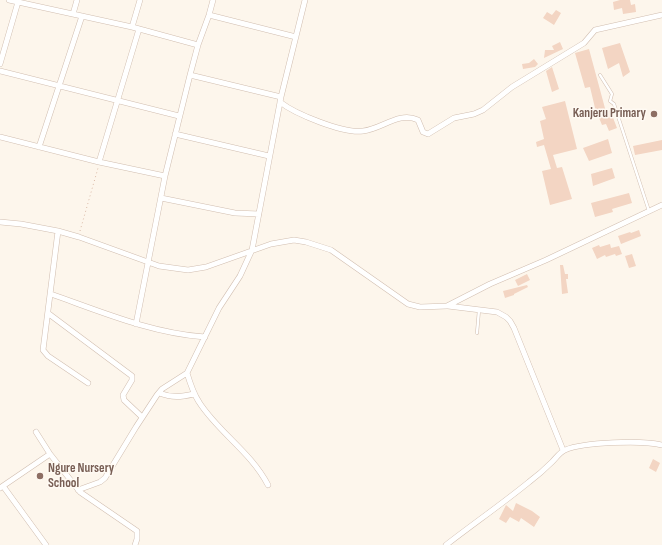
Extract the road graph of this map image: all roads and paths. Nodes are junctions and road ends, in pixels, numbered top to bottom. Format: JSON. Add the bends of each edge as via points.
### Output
{"nodes":[{"id":1,"x":11,"y":0,"type":"edge"},
{"id":2,"x":77,"y":0,"type":"edge"},
{"id":3,"x":140,"y":0,"type":"edge"},
{"id":4,"x":212,"y":0,"type":"edge"},
{"id":5,"x":305,"y":0,"type":"edge"},
{"id":6,"x":18,"y":2,"type":"junction"},
{"id":7,"x":73,"y":14,"type":"junction"},
{"id":8,"x":209,"y":15,"type":"junction"},
{"id":9,"x":662,"y":15,"type":"edge"},
{"id":10,"x":82,"y":16,"type":"junction"},
{"id":11,"x":132,"y":27,"type":"junction"},
{"id":12,"x":139,"y":29,"type":"junction"},
{"id":13,"x":296,"y":37,"type":"junction"},
{"id":14,"x":198,"y":45,"type":"junction"},
{"id":15,"x":0,"y":64,"type":"edge"},
{"id":16,"x":0,"y":71,"type":"edge"},
{"id":17,"x":190,"y":75,"type":"junction"},
{"id":18,"x":600,"y":75,"type":"dead end"},
{"id":19,"x":60,"y":86,"type":"junction"},
{"id":20,"x":281,"y":100,"type":"junction"},
{"id":21,"x":117,"y":101,"type":"junction"},
{"id":22,"x":179,"y":116,"type":"junction"},
{"id":23,"x":175,"y":134,"type":"junction"},
{"id":24,"x":0,"y":137,"type":"edge"},
{"id":25,"x":39,"y":147,"type":"junction"},
{"id":26,"x":270,"y":156,"type":"junction"},
{"id":27,"x":99,"y":162,"type":"junction"},
{"id":28,"x":165,"y":176,"type":"junction"},
{"id":29,"x":161,"y":198,"type":"junction"},
{"id":30,"x":662,"y":205,"type":"edge"},
{"id":31,"x":649,"y":212,"type":"junction"},
{"id":32,"x":259,"y":214,"type":"junction"},
{"id":33,"x":0,"y":222,"type":"edge"},
{"id":34,"x":58,"y":232,"type":"junction"},
{"id":35,"x":79,"y":237,"type":"junction"},
{"id":36,"x":252,"y":250,"type":"junction"},
{"id":37,"x":147,"y":262,"type":"junction"},
{"id":38,"x":51,"y":294,"type":"junction"},
{"id":39,"x":447,"y":306,"type":"junction"},
{"id":40,"x":479,"y":309,"type":"junction"},
{"id":41,"x":49,"y":314,"type":"junction"},
{"id":42,"x":136,"y":324,"type":"junction"},
{"id":43,"x":476,"y":333,"type":"dead end"},
{"id":44,"x":205,"y":337,"type":"junction"},
{"id":45,"x":187,"y":373,"type":"junction"},
{"id":46,"x":88,"y":383,"type":"dead end"},
{"id":47,"x":159,"y":393,"type":"junction"},
{"id":48,"x":194,"y":394,"type":"junction"},
{"id":49,"x":142,"y":417,"type":"junction"},
{"id":50,"x":36,"y":432,"type":"dead end"},
{"id":51,"x":662,"y":445,"type":"edge"},
{"id":52,"x":563,"y":450,"type":"junction"},
{"id":53,"x":50,"y":454,"type":"junction"},
{"id":54,"x":268,"y":485,"type":"dead end"},
{"id":55,"x":1,"y":487,"type":"edge"},
{"id":56,"x":78,"y":490,"type":"junction"},
{"id":57,"x":46,"y":545,"type":"edge"},
{"id":58,"x":135,"y":545,"type":"edge"},
{"id":59,"x":446,"y":545,"type":"edge"}],
"edges":[{"from":1,"to":6,"type":"street"},
{"from":2,"to":7,"type":"street"},
{"from":3,"to":11,"type":"street"},
{"from":4,"to":8,"type":"street"},
{"from":5,"to":13,"type":"street"},
{"from":6,"to":7,"type":"street"},
{"from":6,"to":15,"type":"street"},
{"from":7,"to":10,"type":"street"},
{"from":8,"to":13,"type":"street"},
{"from":8,"to":14,"type":"street"},
{"from":9,"to":20,"type":"street","via":[[595,30],[584,43],[512,87],[483,110],[451,119],[428,134],[423,132],[418,120],[412,117],[359,132],[334,127],[292,110]]},
{"from":10,"to":11,"type":"street"},
{"from":10,"to":19,"type":"street"},
{"from":11,"to":12,"type":"street"},
{"from":12,"to":14,"type":"street"},
{"from":12,"to":21,"type":"street"},
{"from":13,"to":20,"type":"street"},
{"from":14,"to":17,"type":"street"},
{"from":16,"to":19,"type":"street"},
{"from":17,"to":20,"type":"street"},
{"from":17,"to":22,"type":"street"},
{"from":18,"to":31,"type":"lane","via":[[612,94],[610,101],[614,104]]},
{"from":19,"to":21,"type":"street"},
{"from":19,"to":25,"type":"street"},
{"from":20,"to":26,"type":"street"},
{"from":21,"to":22,"type":"street"},
{"from":21,"to":27,"type":"street"},
{"from":22,"to":23,"type":"street"},
{"from":23,"to":26,"type":"street"},
{"from":23,"to":28,"type":"street"},
{"from":24,"to":25,"type":"street"},
{"from":25,"to":27,"type":"street"},
{"from":26,"to":32,"type":"street"},
{"from":27,"to":28,"type":"street"},
{"from":27,"to":35,"type":"path"},
{"from":28,"to":29,"type":"street"},
{"from":29,"to":32,"type":"street","via":[[235,213]]},
{"from":29,"to":37,"type":"street"},
{"from":30,"to":31,"type":"street"},
{"from":31,"to":39,"type":"street"},
{"from":32,"to":36,"type":"street"},
{"from":33,"to":34,"type":"street"},
{"from":34,"to":35,"type":"street"},
{"from":34,"to":38,"type":"street"},
{"from":35,"to":37,"type":"street"},
{"from":36,"to":37,"type":"street","via":[[198,269],[172,268]]},
{"from":36,"to":39,"type":"street","via":[[299,240],[314,244],[331,250],[408,304],[420,307]]},
{"from":36,"to":44,"type":"street"},
{"from":37,"to":42,"type":"street"},
{"from":38,"to":41,"type":"street"},
{"from":38,"to":42,"type":"street"},
{"from":39,"to":40,"type":"street"},
{"from":40,"to":43,"type":"lane"},
{"from":40,"to":52,"type":"street","via":[[502,314],[510,321]]},
{"from":41,"to":46,"type":"street","via":[[44,352]]},
{"from":41,"to":49,"type":"street","via":[[132,376],[123,398]]},
{"from":42,"to":44,"type":"street","via":[[182,335]]},
{"from":44,"to":45,"type":"street"},
{"from":45,"to":47,"type":"street"},
{"from":45,"to":48,"type":"street"},
{"from":47,"to":48,"type":"street","via":[[170,397]]},
{"from":47,"to":49,"type":"street"},
{"from":48,"to":54,"type":"street","via":[[212,419],[257,467]]},
{"from":49,"to":56,"type":"street","via":[[105,478]]},
{"from":50,"to":53,"type":"street"},
{"from":51,"to":52,"type":"street","via":[[593,444]]},
{"from":52,"to":59,"type":"street","via":[[528,482]]},
{"from":53,"to":55,"type":"street"},
{"from":53,"to":56,"type":"street"},
{"from":55,"to":57,"type":"street"},
{"from":56,"to":58,"type":"street","via":[[137,531],[138,539]]}]}
